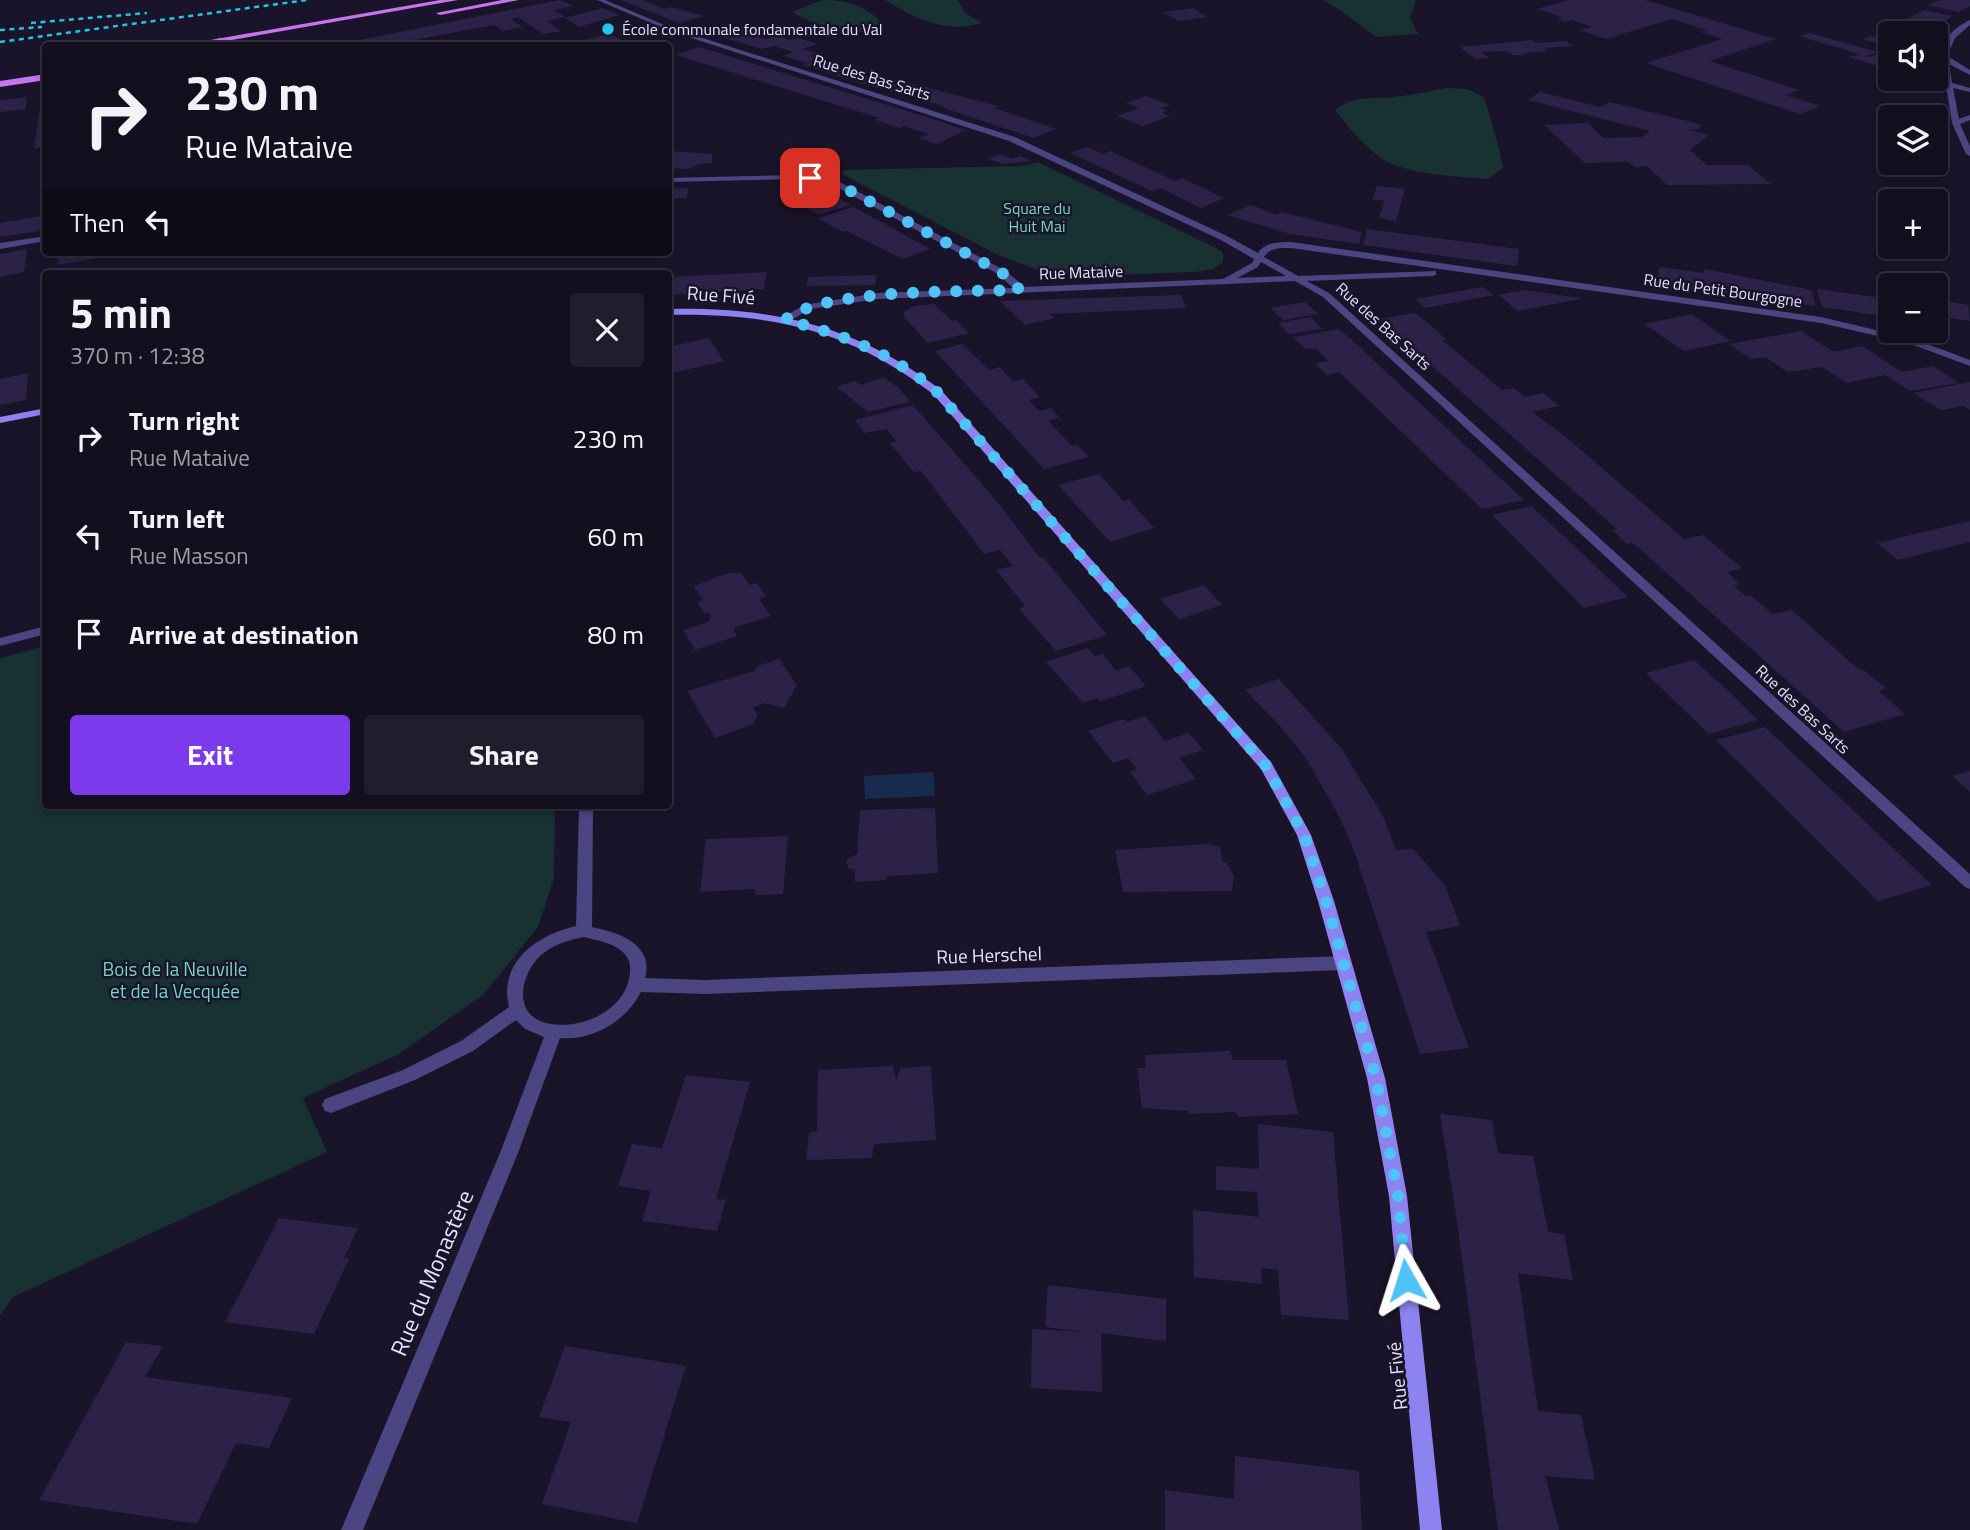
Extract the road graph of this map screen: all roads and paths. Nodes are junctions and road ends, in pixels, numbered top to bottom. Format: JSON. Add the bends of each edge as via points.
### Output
{"nodes":[{"id":1,"x":454,"y":0,"type":"edge"},
{"id":2,"x":515,"y":0,"type":"edge"},
{"id":3,"x":600,"y":0,"type":"edge"},
{"id":4,"x":427,"y":15,"type":"dead end"},
{"id":5,"x":1970,"y":22,"type":"edge"},
{"id":6,"x":222,"y":42,"type":"edge"},
{"id":7,"x":1948,"y":43,"type":"edge"},
{"id":8,"x":1948,"y":60,"type":"edge"},
{"id":9,"x":1970,"y":73,"type":"edge"},
{"id":10,"x":42,"y":78,"type":"edge"},
{"id":11,"x":0,"y":84,"type":"edge"},
{"id":12,"x":1948,"y":84,"type":"edge"},
{"id":13,"x":1948,"y":84,"type":"edge"},
{"id":14,"x":1970,"y":84,"type":"edge"},
{"id":15,"x":1948,"y":88,"type":"edge"},
{"id":16,"x":1970,"y":90,"type":"edge"},
{"id":17,"x":1970,"y":117,"type":"edge"},
{"id":18,"x":1956,"y":123,"type":"junction"},
{"id":19,"x":1970,"y":153,"type":"edge"},
{"id":20,"x":672,"y":180,"type":"edge"},
{"id":21,"x":42,"y":239,"type":"edge"},
{"id":22,"x":0,"y":246,"type":"edge"},
{"id":23,"x":1262,"y":257,"type":"junction"},
{"id":24,"x":1466,"y":271,"type":"junction"},
{"id":25,"x":1300,"y":279,"type":"junction"},
{"id":26,"x":1224,"y":282,"type":"junction"},
{"id":27,"x":1019,"y":290,"type":"junction"},
{"id":28,"x":672,"y":312,"type":"edge"},
{"id":29,"x":785,"y":320,"type":"junction"},
{"id":30,"x":1970,"y":363,"type":"edge"},
{"id":31,"x":42,"y":412,"type":"edge"},
{"id":32,"x":0,"y":421,"type":"edge"},
{"id":33,"x":42,"y":631,"type":"edge"},
{"id":34,"x":0,"y":642,"type":"edge"},
{"id":35,"x":586,"y":809,"type":"edge"},
{"id":36,"x":1970,"y":883,"type":"edge"},
{"id":37,"x":584,"y":931,"type":"junction"},
{"id":38,"x":1343,"y":962,"type":"junction"},
{"id":39,"x":637,"y":985,"type":"junction"},
{"id":40,"x":517,"y":1010,"type":"junction"},
{"id":41,"x":554,"y":1033,"type":"junction"},
{"id":42,"x":331,"y":1105,"type":"dead end"},
{"id":43,"x":352,"y":1530,"type":"edge"},
{"id":44,"x":1431,"y":1530,"type":"edge"}],
"edges":[{"from":1,"to":6,"type":"main road"},
{"from":2,"to":4,"type":"main road"},
{"from":3,"to":23,"type":"street","name":"Rue des Bas Sarts","via":[[672,30],[1012,139]]},
{"from":5,"to":7,"type":"street"},
{"from":8,"to":9,"type":"street"},
{"from":10,"to":11,"type":"main road"},
{"from":12,"to":14,"type":"street"},
{"from":13,"to":16,"type":"street"},
{"from":15,"to":18,"type":"street"},
{"from":17,"to":18,"type":"street"},
{"from":18,"to":19,"type":"street"},
{"from":20,"to":27,"type":"street","via":[[798,177],[832,182],[1001,272]]},
{"from":21,"to":22,"type":"street"},
{"from":23,"to":24,"type":"street","name":"Rue du Petit Bourgogne","via":[[1271,247],[1292,246]]},
{"from":23,"to":25,"type":"street","name":"Rue des Bas Sarts"},
{"from":23,"to":26,"type":"street","name":"Rue du Petit Bourgogne"},
{"from":24,"to":25,"type":"street","name":"Rue du Petit Bourgogne"},
{"from":24,"to":30,"type":"street","name":"Rue du Petit Bourgogne","via":[[1821,320],[1911,341]]},
{"from":25,"to":26,"type":"street","name":"Rue Mataive"},
{"from":25,"to":36,"type":"street","name":"Rue des Bas Sarts","via":[[1346,311]]},
{"from":26,"to":27,"type":"street","name":"Rue Mataive"},
{"from":27,"to":29,"type":"street","name":"Rue Mataive","via":[[846,299],[800,309]]},
{"from":28,"to":29,"type":"street","name":"Rue Fivé","via":[[711,311]]},
{"from":29,"to":38,"type":"street","name":"Rue Fivé","via":[[867,346],[904,366],[937,392],[1243,739],[1266,766],[1304,835]]},
{"from":31,"to":32,"type":"street"},
{"from":33,"to":34,"type":"street"},
{"from":35,"to":37,"type":"street"},
{"from":37,"to":39,"type":"street","via":[[622,939],[634,951],[639,967]]},
{"from":37,"to":40,"type":"street","via":[[533,952],[515,981]]},
{"from":38,"to":39,"type":"street","name":"Rue Herschel","via":[[705,987]]},
{"from":38,"to":44,"type":"street","name":"Rue Fivé","via":[[1376,1078],[1398,1196]]},
{"from":39,"to":41,"type":"street","via":[[621,1009],[596,1027]]},
{"from":40,"to":41,"type":"street","via":[[525,1021]]},
{"from":40,"to":42,"type":"street","via":[[467,1046],[409,1075]]},
{"from":41,"to":43,"type":"street","name":"Rue du Monastère"}]}
